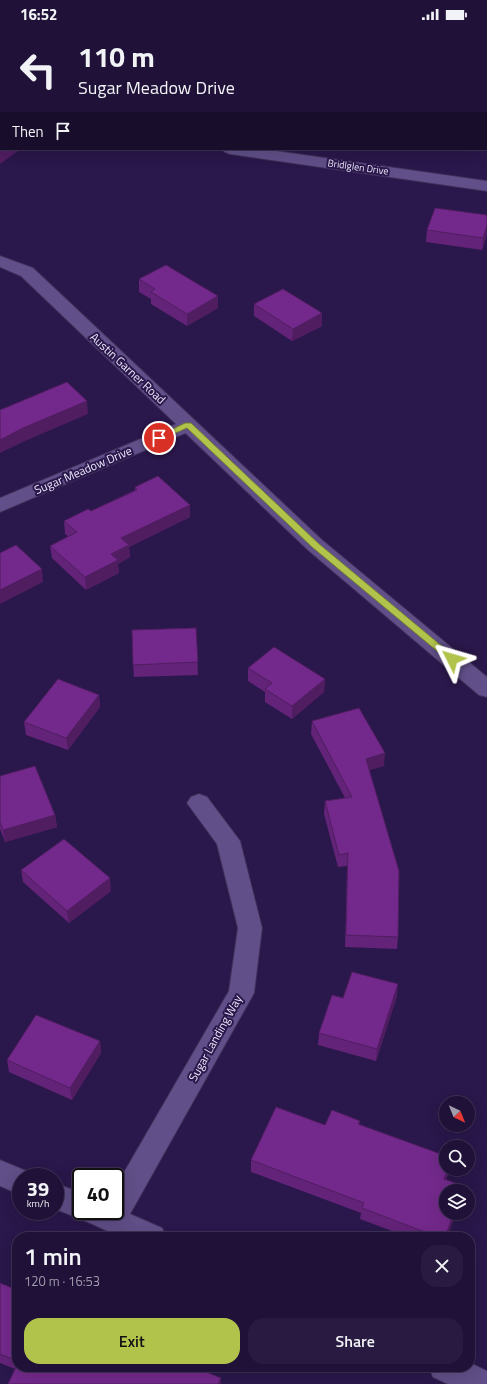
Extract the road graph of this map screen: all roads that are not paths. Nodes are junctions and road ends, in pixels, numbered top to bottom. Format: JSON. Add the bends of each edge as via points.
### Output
{"nodes":[{"id":1,"x":237,"y":150,"type":"edge"},
{"id":2,"x":347,"y":150,"type":"edge"},
{"id":3,"x":340,"y":164,"type":"junction"},
{"id":4,"x":487,"y":186,"type":"edge"},
{"id":5,"x":0,"y":261,"type":"edge"},
{"id":6,"x":188,"y":425,"type":"junction"},
{"id":7,"x":0,"y":506,"type":"edge"},
{"id":8,"x":487,"y":689,"type":"edge"},
{"id":9,"x":199,"y":803,"type":"dead end"},
{"id":10,"x":0,"y":1173,"type":"edge"},
{"id":11,"x":12,"y":1178,"type":"edge"},
{"id":12,"x":124,"y":1180,"type":"edge"},
{"id":13,"x":113,"y":1220,"type":"edge"},
{"id":14,"x":141,"y":1232,"type":"edge"},
{"id":15,"x":455,"y":1372,"type":"edge"},
{"id":16,"x":482,"y":1384,"type":"edge"}],
"edges":[{"from":1,"to":3,"type":"street","name":"Bridlglen Drive"},
{"from":2,"to":3,"type":"street"},
{"from":3,"to":4,"type":"street","name":"Bridlglen Drive"},
{"from":5,"to":6,"type":"street","name":"Austin Garner Road","via":[[27,272]]},
{"from":6,"to":7,"type":"street","name":"Sugar Meadow Drive"},
{"from":6,"to":8,"type":"street","name":"Austin Garner Road","via":[[315,545]]},
{"from":9,"to":12,"type":"street","name":"Sugar Landing Way","via":[[228,842],[250,928],[241,993]]},
{"from":10,"to":11,"type":"street"},
{"from":13,"to":14,"type":"street"},
{"from":15,"to":16,"type":"street"}]}
